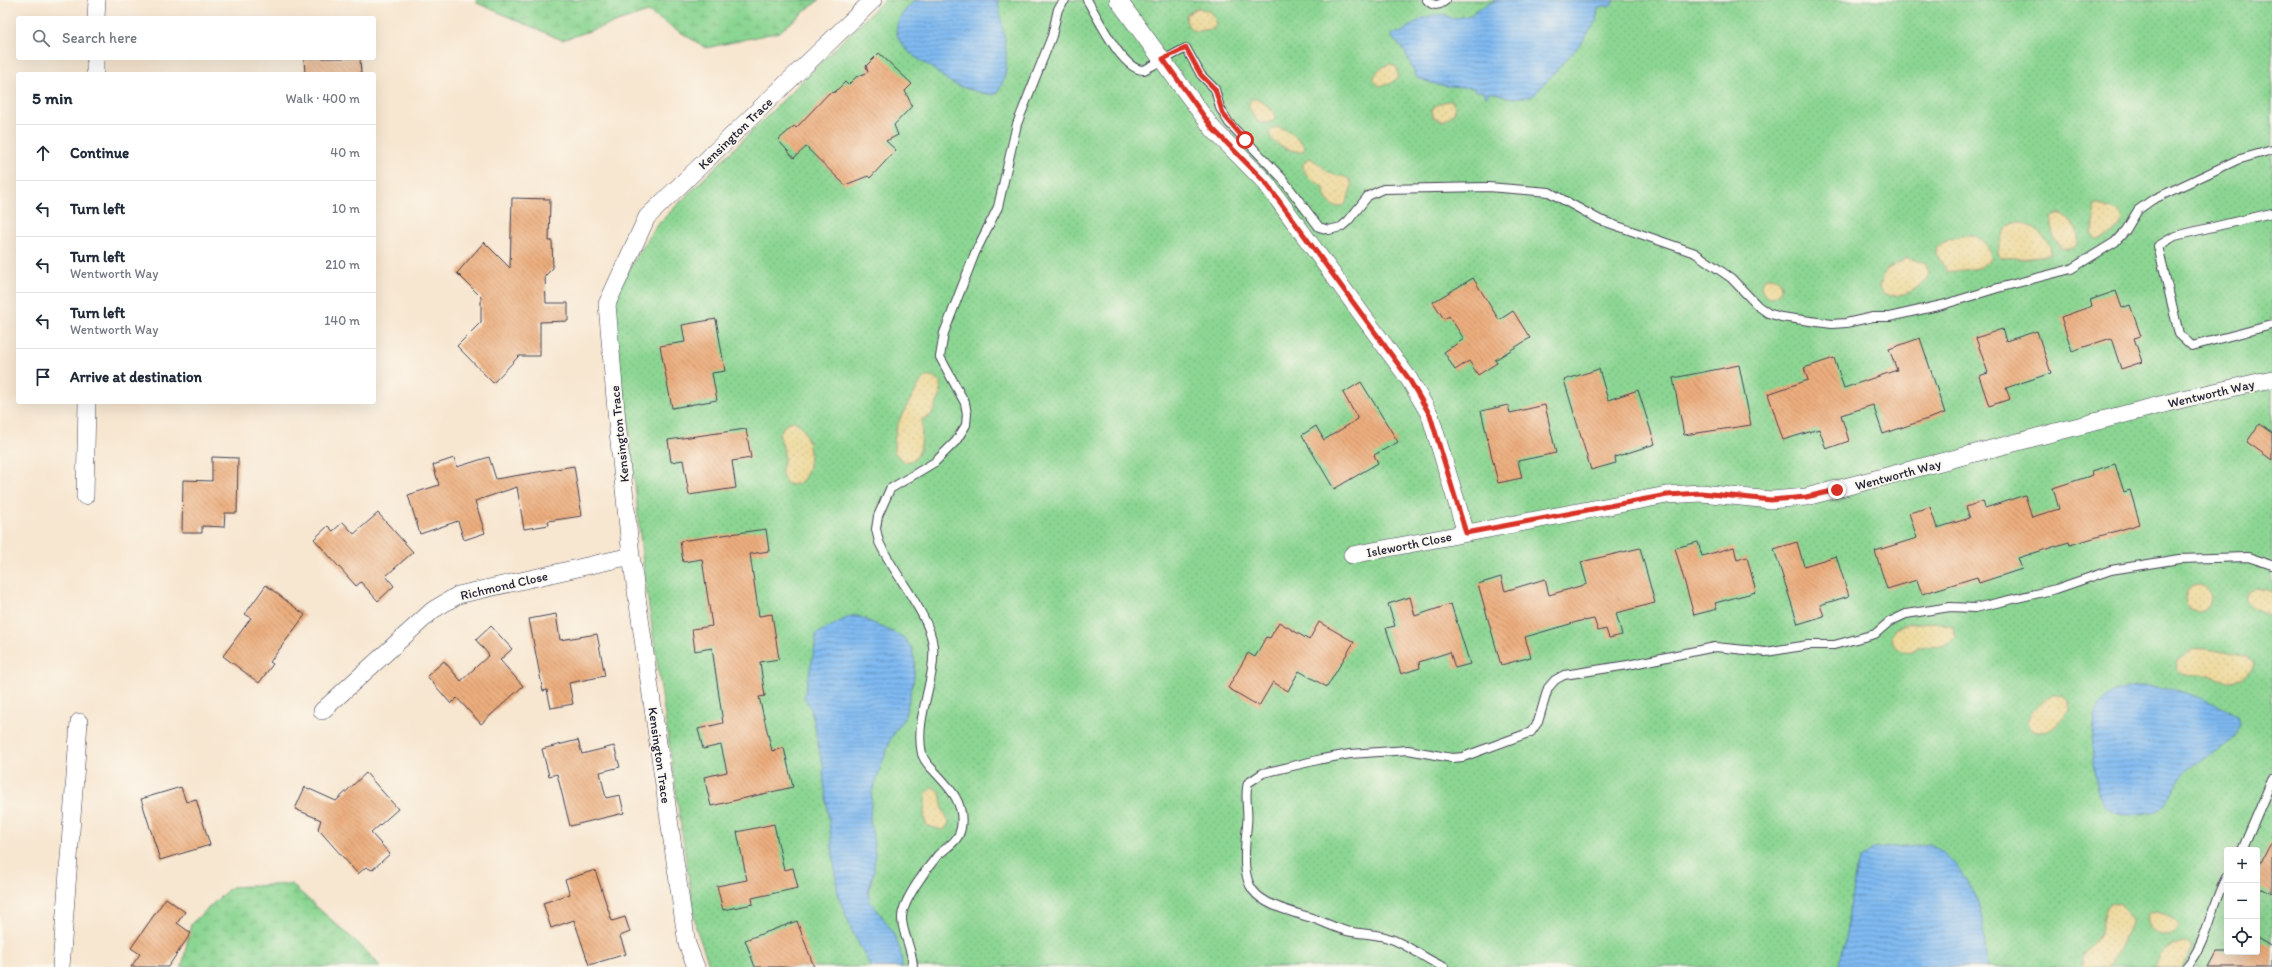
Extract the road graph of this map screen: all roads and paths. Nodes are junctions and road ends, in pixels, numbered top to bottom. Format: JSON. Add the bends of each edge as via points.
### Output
{"nodes":[{"id":1,"x":96,"y":0,"type":"edge"},
{"id":2,"x":873,"y":0,"type":"edge"},
{"id":3,"x":1066,"y":0,"type":"edge"},
{"id":4,"x":1088,"y":0,"type":"edge"},
{"id":5,"x":1118,"y":0,"type":"edge"},
{"id":6,"x":1427,"y":0,"type":"edge"},
{"id":7,"x":1446,"y":0,"type":"edge"},
{"id":8,"x":96,"y":16,"type":"edge"},
{"id":9,"x":1163,"y":59,"type":"junction"},
{"id":10,"x":95,"y":60,"type":"edge"},
{"id":11,"x":95,"y":72,"type":"edge"},
{"id":12,"x":2272,"y":150,"type":"edge"},
{"id":13,"x":2272,"y":213,"type":"edge"},
{"id":14,"x":2272,"y":325,"type":"edge"},
{"id":15,"x":2272,"y":379,"type":"edge"},
{"id":16,"x":87,"y":404,"type":"edge"},
{"id":17,"x":85,"y":496,"type":"dead end"},
{"id":18,"x":1466,"y":533,"type":"junction"},
{"id":19,"x":1352,"y":555,"type":"dead end"},
{"id":20,"x":631,"y":556,"type":"junction"},
{"id":21,"x":2272,"y":565,"type":"edge"},
{"id":22,"x":322,"y":711,"type":"dead end"},
{"id":23,"x":79,"y":722,"type":"dead end"},
{"id":24,"x":2272,"y":780,"type":"edge"},
{"id":25,"x":2243,"y":847,"type":"edge"},
{"id":26,"x":2224,"y":882,"type":"edge"},
{"id":27,"x":61,"y":967,"type":"edge"},
{"id":28,"x":696,"y":967,"type":"edge"},
{"id":29,"x":914,"y":967,"type":"edge"},
{"id":30,"x":1444,"y":967,"type":"edge"},
{"id":31,"x":2186,"y":967,"type":"edge"}],
"edges":[{"from":1,"to":8,"type":"street"},
{"from":2,"to":20,"type":"street","name":"Kensington Trace","via":[[648,217],[607,304]]},
{"from":3,"to":29,"type":"lane","via":[[1058,9],[1052,36],[1018,124],[998,207],[975,254],[944,333],[940,357],[965,403],[966,425],[956,441],[935,462],[890,489],[884,497],[878,516],[876,529],[879,542],[932,640],[932,659],[920,729],[922,754],[928,765],[954,794],[962,817],[958,837],[933,862],[903,913],[902,922]]},
{"from":4,"to":9,"type":"lane","via":[[1113,43],[1132,68],[1144,70]]},
{"from":5,"to":9,"type":"street"},
{"from":6,"to":7,"type":"lane","via":[[1433,5]]},
{"from":9,"to":12,"type":"lane","via":[[1186,48],[1201,75],[1215,89],[1220,108],[1229,123],[1282,178],[1314,222],[1322,228],[1329,230],[1341,227],[1368,196],[1383,189],[1488,187],[1549,192],[1600,220],[1695,253],[1731,278],[1768,313],[1819,324],[1846,323],[1908,313],[2071,269],[2115,242],[2138,210],[2152,200],[2237,160]]},
{"from":9,"to":18,"type":"street","via":[[1213,129],[1266,183],[1409,379],[1430,415]]},
{"from":10,"to":11,"type":"street"},
{"from":13,"to":14,"type":"lane","via":[[2175,236],[2158,246],[2179,334],[2192,346]]},
{"from":15,"to":18,"type":"street","name":"Wentworth Way","via":[[2183,399],[1806,497],[1771,500],[1701,493],[1667,495]]},
{"from":16,"to":17,"type":"street"},
{"from":18,"to":19,"type":"street","name":"Isleworth Close"},
{"from":20,"to":22,"type":"street","name":"Richmond Close","via":[[458,595],[433,610]]},
{"from":20,"to":28,"type":"street","name":"Kensington Trace","via":[[687,944]]},
{"from":21,"to":30,"type":"lane","via":[[2248,557],[2179,559],[2111,570],[2056,589],[1975,608],[1950,607],[1906,614],[1889,622],[1875,634],[1834,645],[1808,645],[1766,652],[1715,646],[1628,665],[1564,675],[1548,688],[1538,722],[1531,732],[1469,756],[1452,758],[1426,751],[1408,750],[1350,754],[1263,773],[1248,783],[1244,861],[1246,874],[1259,899],[1344,930],[1394,940]]},
{"from":23,"to":27,"type":"street"},
{"from":24,"to":25,"type":"lane"},
{"from":26,"to":31,"type":"lane","via":[[2213,915]]}]}
